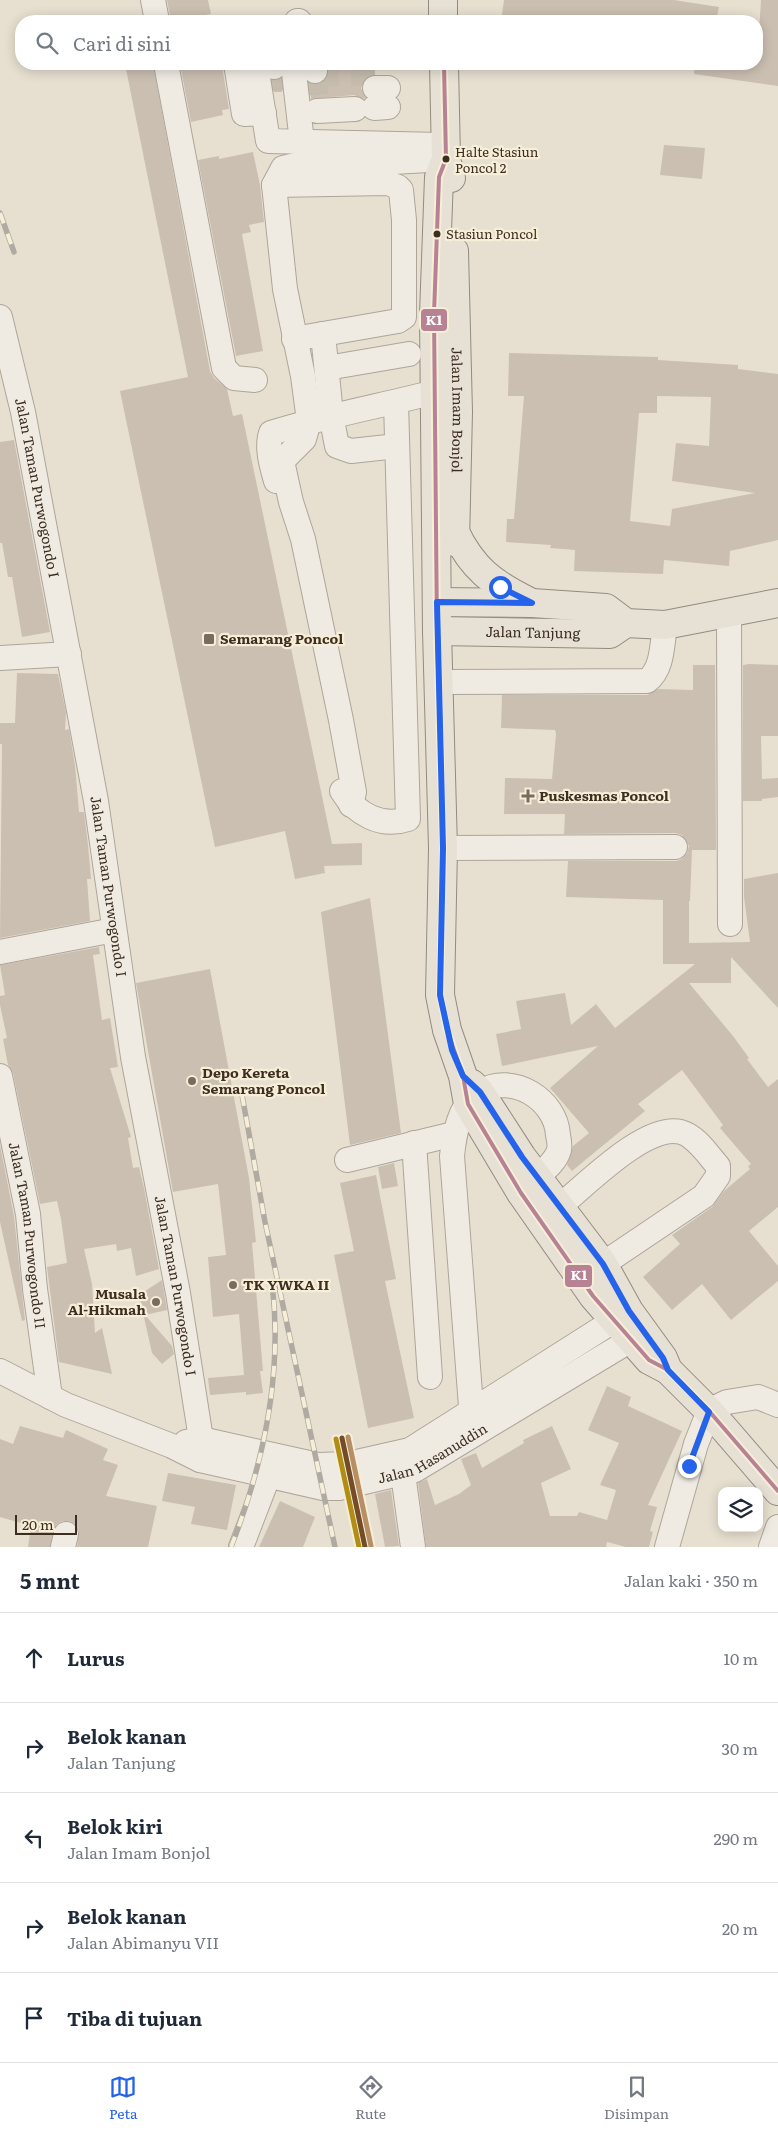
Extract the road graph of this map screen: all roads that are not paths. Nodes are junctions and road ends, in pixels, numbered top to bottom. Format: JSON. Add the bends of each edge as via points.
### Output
{"nodes":[{"id":1,"x":153,"y":0,"type":"edge"},
{"id":2,"x":443,"y":0,"type":"edge"},
{"id":3,"x":156,"y":15,"type":"edge"},
{"id":4,"x":443,"y":15,"type":"edge"},
{"id":5,"x":167,"y":70,"type":"edge"},
{"id":6,"x":280,"y":70,"type":"tunnel mouth"},
{"id":7,"x":280,"y":70,"type":"tunnel mouth"},
{"id":8,"x":444,"y":70,"type":"edge"},
{"id":9,"x":277,"y":92,"type":"tunnel mouth"},
{"id":10,"x":377,"y":92,"type":"dead end"},
{"id":11,"x":289,"y":135,"type":"junction"},
{"id":12,"x":446,"y":147,"type":"junction"},
{"id":13,"x":274,"y":185,"type":"junction"},
{"id":14,"x":0,"y":317,"type":"edge"},
{"id":15,"x":323,"y":334,"type":"junction"},
{"id":16,"x":294,"y":339,"type":"junction"},
{"id":17,"x":409,"y":354,"type":"dead end"},
{"id":18,"x":327,"y":368,"type":"junction"},
{"id":19,"x":255,"y":380,"type":"dead end"},
{"id":20,"x":435,"y":392,"type":"junction"},
{"id":21,"x":396,"y":403,"type":"junction"},
{"id":22,"x":320,"y":418,"type":"junction"},
{"id":23,"x":397,"y":446,"type":"junction"},
{"id":24,"x":455,"y":532,"type":"junction"},
{"id":25,"x":301,"y":584,"type":"dead end"},
{"id":26,"x":446,"y":602,"type":"junction"},
{"id":27,"x":532,"y":603,"type":"junction"},
{"id":28,"x":778,"y":603,"type":"edge"},
{"id":29,"x":728,"y":614,"type":"junction"},
{"id":30,"x":626,"y":623,"type":"junction"},
{"id":31,"x":665,"y":625,"type":"junction"},
{"id":32,"x":313,"y":632,"type":"dead end"},
{"id":33,"x":446,"y":632,"type":"junction"},
{"id":34,"x":69,"y":654,"type":"junction"},
{"id":35,"x":0,"y":658,"type":"edge"},
{"id":36,"x":438,"y":682,"type":"junction"},
{"id":37,"x":351,"y":805,"type":"junction"},
{"id":38,"x":675,"y":846,"type":"dead end"},
{"id":39,"x":443,"y":848,"type":"junction"},
{"id":40,"x":730,"y":924,"type":"dead end"},
{"id":41,"x":114,"y":930,"type":"junction"},
{"id":42,"x":0,"y":952,"type":"edge"},
{"id":43,"x":0,"y":1076,"type":"edge"},
{"id":44,"x":470,"y":1091,"type":"junction"},
{"id":45,"x":454,"y":1134,"type":"junction"},
{"id":46,"x":414,"y":1143,"type":"junction"},
{"id":47,"x":347,"y":1160,"type":"dead end"},
{"id":48,"x":537,"y":1176,"type":"junction"},
{"id":49,"x":560,"y":1206,"type":"junction"},
{"id":50,"x":603,"y":1264,"type":"junction"},
{"id":51,"x":630,"y":1326,"type":"junction"},
{"id":52,"x":0,"y":1371,"type":"edge"},
{"id":53,"x":430,"y":1377,"type":"dead end"},
{"id":54,"x":50,"y":1397,"type":"junction"},
{"id":55,"x":778,"y":1405,"type":"edge"},
{"id":56,"x":709,"y":1412,"type":"junction"},
{"id":57,"x":472,"y":1422,"type":"junction"},
{"id":58,"x":201,"y":1449,"type":"junction"},
{"id":59,"x":403,"y":1474,"type":"junction"},
{"id":60,"x":268,"y":1477,"type":"junction"},
{"id":61,"x":778,"y":1490,"type":"edge"},
{"id":62,"x":778,"y":1527,"type":"edge"},
{"id":63,"x":241,"y":1547,"type":"edge"},
{"id":64,"x":413,"y":1547,"type":"edge"},
{"id":65,"x":667,"y":1547,"type":"edge"},
{"id":66,"x":771,"y":1547,"type":"edge"}],
"edges":[{"from":1,"to":3,"type":"street"},
{"from":2,"to":4,"type":"main road"},
{"from":5,"to":19,"type":"street","via":[[224,368],[234,378]]},
{"from":6,"to":11,"type":"street"},
{"from":7,"to":11,"type":"street"},
{"from":8,"to":12,"type":"main road","name":"Jalan Imam Bonjol"},
{"from":9,"to":11,"type":"street"},
{"from":10,"to":11,"type":"street","via":[[317,110]]},
{"from":11,"to":12,"type":"street"},
{"from":12,"to":13,"type":"street","via":[[375,163],[313,161],[283,168]]},
{"from":12,"to":20,"type":"main road","name":"Jalan Imam Bonjol","via":[[439,177]]},
{"from":12,"to":24,"type":"main road","name":"Jalan Imam Bonjol","via":[[451,176],[458,412]]},
{"from":13,"to":15,"type":"street","via":[[388,183],[401,190],[404,316],[398,321]]},
{"from":13,"to":16,"type":"street"},
{"from":14,"to":34,"type":"street","name":"Jalan Taman Purwogondo I","via":[[23,412]]},
{"from":15,"to":16,"type":"street"},
{"from":15,"to":18,"type":"street"},
{"from":16,"to":22,"type":"street","via":[[303,376]]},
{"from":17,"to":18,"type":"street"},
{"from":18,"to":22,"type":"street"},
{"from":20,"to":21,"type":"street"},
{"from":20,"to":26,"type":"main road","name":"Jalan Imam Bonjol"},
{"from":21,"to":22,"type":"street"},
{"from":21,"to":23,"type":"street"},
{"from":22,"to":23,"type":"street","via":[[342,450],[352,452]]},
{"from":22,"to":25,"type":"street","via":[[271,433],[269,438],[272,467],[293,540]]},
{"from":22,"to":37,"type":"street","via":[[282,461],[303,539],[339,711],[354,792]]},
{"from":23,"to":37,"type":"street","via":[[408,819],[388,822],[364,815]]},
{"from":24,"to":26,"type":"main road","name":"Jalan Imam Bonjol"},
{"from":24,"to":27,"type":"main road","via":[[466,554],[500,587]]},
{"from":26,"to":27,"type":"main road","name":"Jalan Tanjung"},
{"from":26,"to":33,"type":"main road","name":"Jalan Imam Bonjol"},
{"from":27,"to":30,"type":"main road","name":"Jalan Tanjung","via":[[606,608]]},
{"from":28,"to":29,"type":"main road","name":"Jalan Tanjung"},
{"from":29,"to":31,"type":"main road","name":"Jalan Tanjung"},
{"from":29,"to":40,"type":"street"},
{"from":30,"to":31,"type":"main road","name":"Jalan Tanjung"},
{"from":30,"to":33,"type":"main road","name":"Jalan Tanjung","via":[[610,634]]},
{"from":31,"to":36,"type":"street","via":[[659,666],[647,681]]},
{"from":32,"to":37,"type":"street","via":[[342,792]]},
{"from":33,"to":36,"type":"main road","name":"Jalan Imam Bonjol"},
{"from":34,"to":35,"type":"street"},
{"from":34,"to":41,"type":"street","name":"Jalan Taman Purwogondo I","via":[[96,801]]},
{"from":36,"to":39,"type":"main road","name":"Jalan Imam Bonjol"},
{"from":38,"to":39,"type":"street"},
{"from":39,"to":44,"type":"main road","name":"Jalan Imam Bonjol","via":[[440,995],[447,1030]]},
{"from":41,"to":42,"type":"street"},
{"from":41,"to":58,"type":"street","name":"Jalan Taman Purwogondo I","via":[[178,1293]]},
{"from":43,"to":54,"type":"street","name":"Jalan Taman Purwogondo II","via":[[28,1214]]},
{"from":44,"to":45,"type":"street"},
{"from":44,"to":48,"type":"main road","name":"Jalan Imam Bonjol"},
{"from":44,"to":48,"type":"street","via":[[507,1085],[528,1090],[549,1108],[558,1123],[559,1150],[549,1166]]},
{"from":44,"to":51,"type":"main road","name":"Jalan Imam Bonjol","via":[[521,1193],[593,1296]]},
{"from":45,"to":46,"type":"street"},
{"from":45,"to":57,"type":"street","via":[[452,1156]]},
{"from":46,"to":47,"type":"street"},
{"from":46,"to":53,"type":"street"},
{"from":48,"to":49,"type":"main road","name":"Jalan Imam Bonjol"},
{"from":49,"to":50,"type":"main road","name":"Jalan Imam Bonjol"},
{"from":49,"to":50,"type":"street","via":[[639,1141],[656,1133],[668,1130],[690,1136],[718,1166],[718,1176],[704,1196]]},
{"from":50,"to":51,"type":"main road","name":"Jalan Imam Bonjol"},
{"from":51,"to":56,"type":"main road","name":"Jalan Imam Bonjol","via":[[663,1358],[668,1370]]},
{"from":51,"to":57,"type":"street","name":"Jalan Hasanuddin"},
{"from":52,"to":54,"type":"street","name":"Jalan Hasanuddin"},
{"from":54,"to":58,"type":"street","name":"Jalan Hasanuddin","via":[[172,1446]]},
{"from":55,"to":56,"type":"street","via":[[758,1397],[727,1402]]},
{"from":56,"to":61,"type":"main road","name":"Jalan Imam Bonjol"},
{"from":56,"to":65,"type":"street","via":[[696,1444]]},
{"from":57,"to":58,"type":"street","name":"Jalan Hasanuddin","via":[[410,1450],[333,1465]]},
{"from":57,"to":59,"type":"street","name":"Jalan Hasanuddin","via":[[415,1470]]},
{"from":58,"to":60,"type":"street","name":"Jalan Hasanuddin"},
{"from":59,"to":60,"type":"street","name":"Jalan Hasanuddin","via":[[339,1488]]},
{"from":59,"to":64,"type":"street"},
{"from":60,"to":63,"type":"street"},
{"from":62,"to":66,"type":"street"}]}
